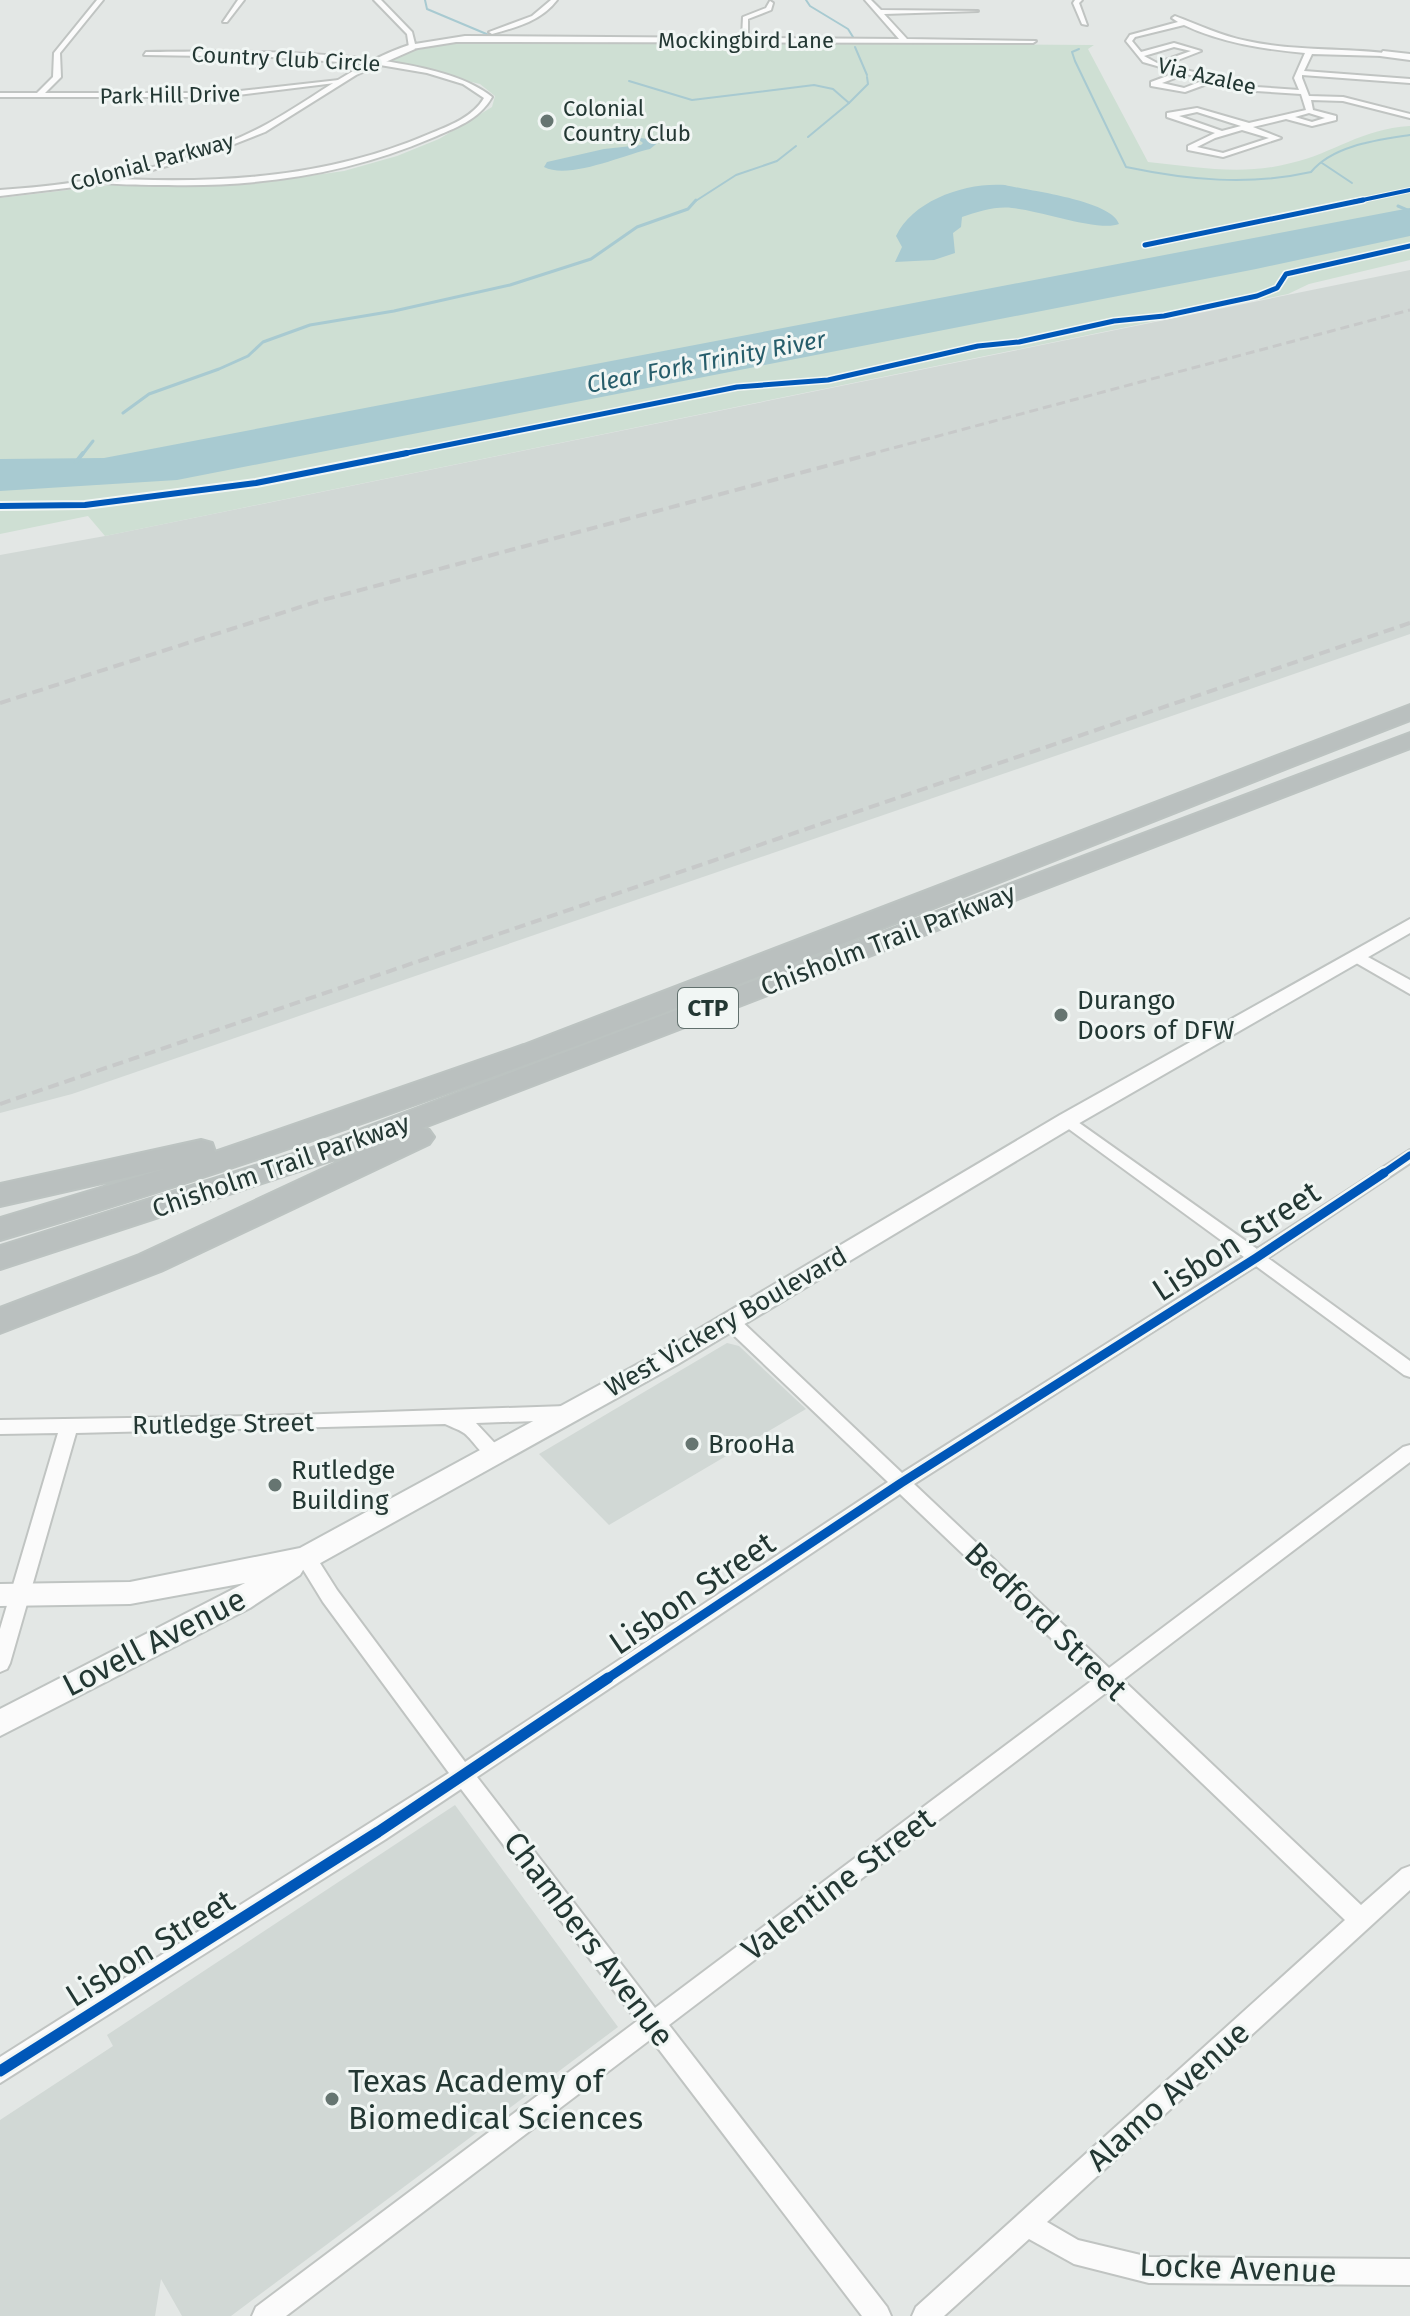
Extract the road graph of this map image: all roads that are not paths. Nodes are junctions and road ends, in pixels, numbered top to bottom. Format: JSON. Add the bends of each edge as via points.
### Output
{"nodes":[{"id":1,"x":100,"y":0,"type":"edge"},
{"id":2,"x":241,"y":0,"type":"edge"},
{"id":3,"x":377,"y":0,"type":"edge"},
{"id":4,"x":554,"y":0,"type":"edge"},
{"id":5,"x":868,"y":0,"type":"edge"},
{"id":6,"x":1079,"y":0,"type":"edge"},
{"id":7,"x":770,"y":3,"type":"dead end"},
{"id":8,"x":975,"y":11,"type":"dead end"},
{"id":9,"x":877,"y":12,"type":"junction"},
{"id":10,"x":1170,"y":16,"type":"dead end"},
{"id":11,"x":225,"y":21,"type":"dead end"},
{"id":12,"x":1183,"y":23,"type":"junction"},
{"id":13,"x":1085,"y":24,"type":"dead end"},
{"id":14,"x":489,"y":35,"type":"junction"},
{"id":15,"x":745,"y":39,"type":"junction"},
{"id":16,"x":905,"y":41,"type":"junction"},
{"id":17,"x":1033,"y":41,"type":"dead end"},
{"id":18,"x":412,"y":47,"type":"junction"},
{"id":19,"x":1311,"y":51,"type":"junction"},
{"id":20,"x":146,"y":54,"type":"dead end"},
{"id":21,"x":1383,"y":54,"type":"joint"},
{"id":22,"x":1410,"y":54,"type":"edge"},
{"id":23,"x":1139,"y":55,"type":"junction"},
{"id":24,"x":373,"y":62,"type":"junction"},
{"id":25,"x":1157,"y":65,"type":"junction"},
{"id":26,"x":1410,"y":71,"type":"edge"},
{"id":27,"x":1186,"y":72,"type":"junction"},
{"id":28,"x":1298,"y":76,"type":"junction"},
{"id":29,"x":1215,"y":79,"type":"junction"},
{"id":30,"x":1350,"y":80,"type":"junction"},
{"id":31,"x":1410,"y":81,"type":"edge"},
{"id":32,"x":339,"y":82,"type":"junction"},
{"id":33,"x":1262,"y":90,"type":"junction"},
{"id":34,"x":0,"y":95,"type":"edge"},
{"id":35,"x":39,"y":95,"type":"junction"},
{"id":36,"x":1306,"y":95,"type":"junction"},
{"id":37,"x":1309,"y":111,"type":"junction"},
{"id":38,"x":1410,"y":116,"type":"edge"},
{"id":39,"x":1289,"y":118,"type":"junction"},
{"id":40,"x":1247,"y":127,"type":"junction"},
{"id":41,"x":1225,"y":134,"type":"junction"},
{"id":42,"x":97,"y":180,"type":"junction"},
{"id":43,"x":0,"y":193,"type":"edge"},
{"id":44,"x":1410,"y":712,"type":"edge"},
{"id":45,"x":1410,"y":740,"type":"edge"},
{"id":46,"x":1410,"y":925,"type":"edge"},
{"id":47,"x":1357,"y":956,"type":"junction"},
{"id":48,"x":1410,"y":988,"type":"edge"},
{"id":49,"x":543,"y":1073,"type":"junction"},
{"id":50,"x":352,"y":1117,"type":"junction"},
{"id":51,"x":1068,"y":1120,"type":"junction"},
{"id":52,"x":1410,"y":1155,"type":"edge"},
{"id":53,"x":0,"y":1195,"type":"edge"},
{"id":54,"x":0,"y":1229,"type":"edge"},
{"id":55,"x":0,"y":1258,"type":"edge"},
{"id":56,"x":1256,"y":1258,"type":"junction"},
{"id":57,"x":0,"y":1321,"type":"edge"},
{"id":58,"x":730,"y":1321,"type":"junction"},
{"id":59,"x":1410,"y":1370,"type":"edge"},
{"id":60,"x":568,"y":1413,"type":"junction"},
{"id":61,"x":446,"y":1417,"type":"junction"},
{"id":62,"x":0,"y":1427,"type":"edge"},
{"id":63,"x":69,"y":1427,"type":"junction"},
{"id":64,"x":1410,"y":1452,"type":"edge"},
{"id":65,"x":495,"y":1453,"type":"junction"},
{"id":66,"x":901,"y":1483,"type":"junction"},
{"id":67,"x":306,"y":1558,"type":"junction"},
{"id":68,"x":10,"y":1595,"type":"edge"},
{"id":69,"x":0,"y":1663,"type":"edge"},
{"id":70,"x":1108,"y":1680,"type":"junction"},
{"id":71,"x":0,"y":1723,"type":"edge"},
{"id":72,"x":462,"y":1774,"type":"junction"},
{"id":73,"x":1410,"y":1876,"type":"edge"},
{"id":74,"x":1361,"y":1920,"type":"junction"},
{"id":75,"x":653,"y":2023,"type":"junction"},
{"id":76,"x":0,"y":2071,"type":"edge"},
{"id":77,"x":1027,"y":2224,"type":"junction"},
{"id":78,"x":1410,"y":2272,"type":"edge"},
{"id":79,"x":265,"y":2316,"type":"edge"},
{"id":80,"x":878,"y":2316,"type":"edge"},
{"id":81,"x":925,"y":2316,"type":"edge"}],
"edges":[{"from":1,"to":35,"type":"street","via":[[57,53],[57,77]]},
{"from":2,"to":11,"type":"street"},
{"from":3,"to":18,"type":"street","via":[[410,33]]},
{"from":4,"to":14,"type":"street","via":[[538,16]]},
{"from":5,"to":9,"type":"street"},
{"from":6,"to":13,"type":"street"},
{"from":7,"to":15,"type":"street","via":[[769,9],[745,18]]},
{"from":8,"to":9,"type":"street"},
{"from":9,"to":16,"type":"street"},
{"from":10,"to":12,"type":"street"},
{"from":12,"to":19,"type":"street"},
{"from":12,"to":23,"type":"street","name":"Via Azalee","via":[[1130,38]]},
{"from":14,"to":15,"type":"street","name":"Mockingbird Lane"},
{"from":14,"to":18,"type":"street"},
{"from":15,"to":16,"type":"street","name":"Mockingbird Lane"},
{"from":16,"to":17,"type":"street","name":"Mockingbird Lane"},
{"from":18,"to":24,"type":"street","name":"Colonial Parkway"},
{"from":19,"to":21,"type":"street"},
{"from":19,"to":28,"type":"street"},
{"from":20,"to":24,"type":"street","name":"Country Club Circle"},
{"from":21,"to":22,"type":"street"},
{"from":23,"to":25,"type":"street","name":"Via Azalee"},
{"from":23,"to":25,"type":"street","via":[[1174,45],[1198,51]]},
{"from":24,"to":32,"type":"street","name":"Colonial Parkway"},
{"from":24,"to":42,"type":"street","name":"Country Club Circle","via":[[448,78],[483,91],[488,100],[474,116],[433,135],[331,169],[206,183]]},
{"from":25,"to":27,"type":"street","name":"Via Azalee"},
{"from":26,"to":30,"type":"street","via":[[1357,69]]},
{"from":27,"to":29,"type":"street","name":"Via Azalee"},
{"from":27,"to":29,"type":"street","via":[[1154,84],[1185,90]]},
{"from":28,"to":30,"type":"street"},
{"from":28,"to":33,"type":"street"},
{"from":28,"to":36,"type":"street"},
{"from":29,"to":33,"type":"street","name":"Via Azalee"},
{"from":30,"to":31,"type":"street"},
{"from":32,"to":35,"type":"street","name":"Park Hill Drive","via":[[222,95]]},
{"from":32,"to":42,"type":"street","name":"Colonial Parkway","via":[[241,139]]},
{"from":33,"to":36,"type":"street","name":"Via Azalee"},
{"from":34,"to":35,"type":"street","name":"Park Hill Drive"},
{"from":36,"to":37,"type":"street"},
{"from":36,"to":38,"type":"street","name":"Via Azalee"},
{"from":37,"to":39,"type":"street"},
{"from":37,"to":39,"type":"street","via":[[1333,118],[1312,124]]},
{"from":39,"to":40,"type":"street"},
{"from":40,"to":41,"type":"street"},
{"from":40,"to":41,"type":"street","via":[[1197,110],[1170,115]]},
{"from":40,"to":41,"type":"street","via":[[1277,138],[1223,155],[1191,148]]},
{"from":42,"to":43,"type":"street","name":"Colonial Parkway"},
{"from":44,"to":50,"type":"highway","name":"Chisholm Trail Parkway","number":"CTP"},
{"from":45,"to":49,"type":"highway","name":"Chisholm Trail Parkway","number":"CTP"},
{"from":46,"to":47,"type":"main road","name":"West Vickery Boulevard"},
{"from":47,"to":48,"type":"street"},
{"from":47,"to":51,"type":"main road","name":"West Vickery Boulevard"},
{"from":49,"to":55,"type":"highway","name":"Chisholm Trail Parkway","number":"CTP","via":[[260,1176]]},
{"from":49,"to":57,"type":"highway","via":[[194,1244]]},
{"from":50,"to":53,"type":"highway"},
{"from":50,"to":54,"type":"highway","name":"Chisholm Trail Parkway","number":"CTP"},
{"from":51,"to":56,"type":"street"},
{"from":51,"to":58,"type":"main road","name":"West Vickery Boulevard"},
{"from":52,"to":56,"type":"street","name":"Lisbon Street"},
{"from":56,"to":59,"type":"street"},
{"from":56,"to":66,"type":"street","name":"Lisbon Street"},
{"from":58,"to":60,"type":"main road","name":"West Vickery Boulevard"},
{"from":58,"to":66,"type":"street","name":"Bedford Street"},
{"from":60,"to":61,"type":"street","name":"Rutledge Street"},
{"from":60,"to":65,"type":"main road","name":"West Vickery Boulevard"},
{"from":61,"to":63,"type":"street","name":"Rutledge Street"},
{"from":61,"to":65,"type":"street","via":[[470,1428]]},
{"from":62,"to":63,"type":"street","name":"Rutledge Street"},
{"from":63,"to":68,"type":"street"},
{"from":64,"to":70,"type":"street","name":"Valentine Street"},
{"from":65,"to":67,"type":"main road","name":"West Vickery Boulevard"},
{"from":66,"to":70,"type":"street","name":"Bedford Street"},
{"from":66,"to":72,"type":"street","name":"Lisbon Street"},
{"from":67,"to":68,"type":"main road","name":"West Vickery Boulevard","via":[[130,1593]]},
{"from":67,"to":71,"type":"main road","name":"Lovell Avenue","via":[[240,1600]]},
{"from":67,"to":72,"type":"street","name":"Chambers Avenue"},
{"from":68,"to":69,"type":"street"},
{"from":70,"to":74,"type":"street","name":"Bedford Street"},
{"from":70,"to":75,"type":"street","name":"Valentine Street"},
{"from":72,"to":75,"type":"street","name":"Chambers Avenue"},
{"from":72,"to":76,"type":"street","name":"Lisbon Street"},
{"from":73,"to":74,"type":"street","name":"Alamo Avenue"},
{"from":74,"to":77,"type":"street","name":"Alamo Avenue"},
{"from":75,"to":79,"type":"street","name":"Valentine Street"},
{"from":75,"to":80,"type":"street","name":"Chambers Avenue"},
{"from":77,"to":78,"type":"street","name":"Locke Avenue","via":[[1074,2251],[1149,2270]]},
{"from":77,"to":81,"type":"street","name":"Alamo Avenue"}]}
